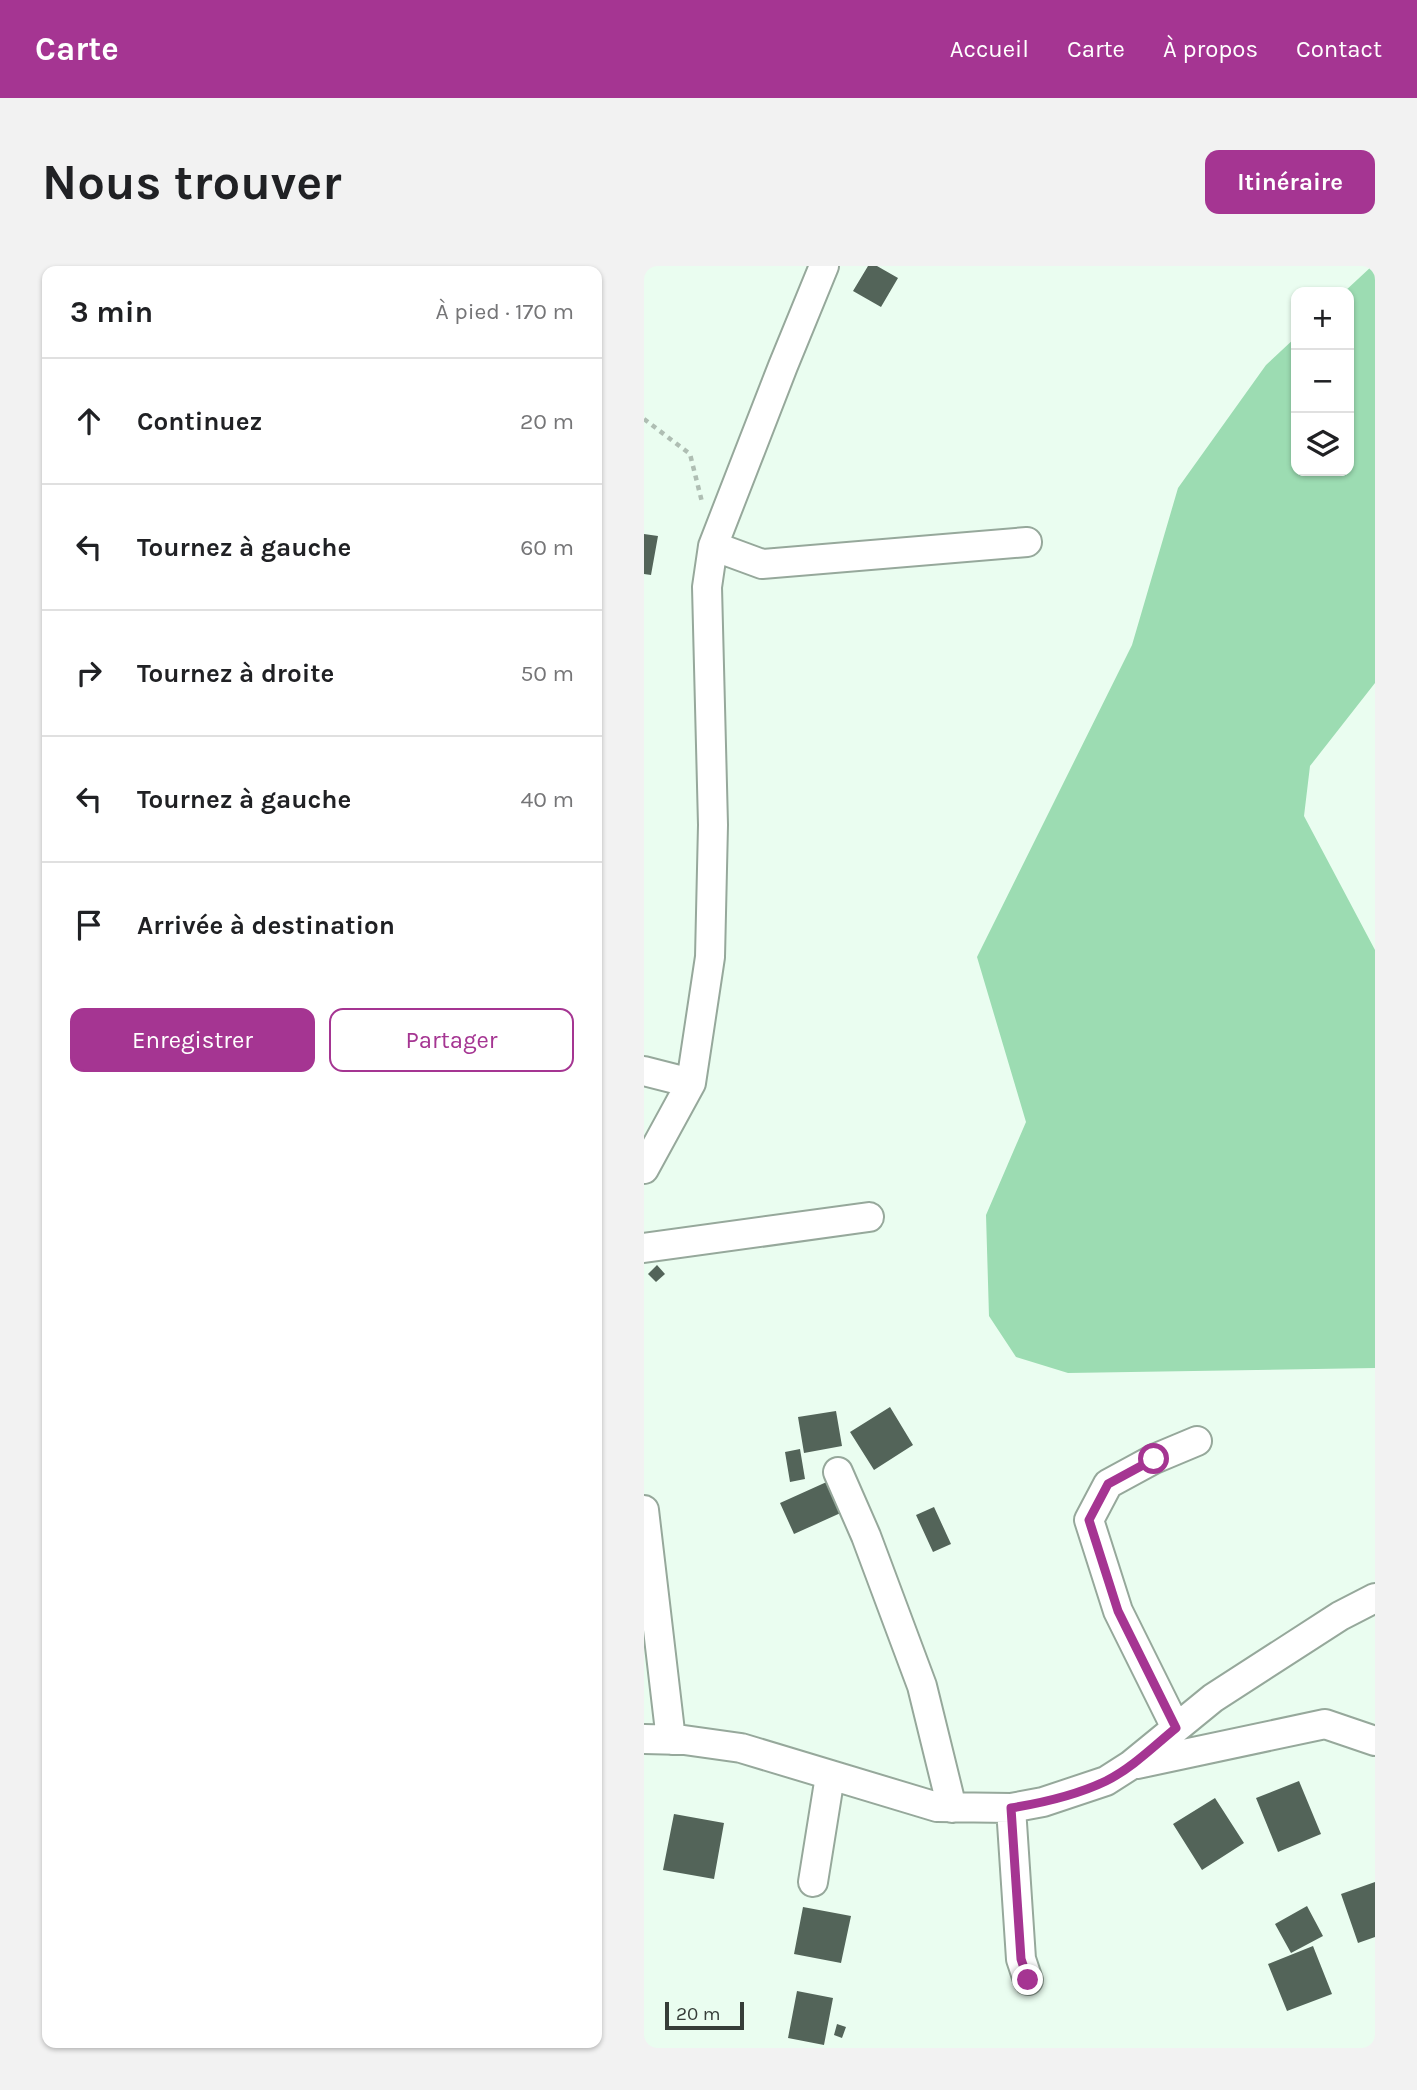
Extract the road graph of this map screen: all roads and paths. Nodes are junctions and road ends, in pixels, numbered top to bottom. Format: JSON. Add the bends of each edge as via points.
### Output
{"nodes":[{"id":1,"x":824,"y":266,"type":"edge"},
{"id":2,"x":644,"y":419,"type":"edge"},
{"id":3,"x":1027,"y":542,"type":"dead end"},
{"id":4,"x":713,"y":547,"type":"junction"},
{"id":5,"x":644,"y":1071,"type":"edge"},
{"id":6,"x":691,"y":1083,"type":"junction"},
{"id":7,"x":644,"y":1169,"type":"edge"},
{"id":8,"x":869,"y":1217,"type":"dead end"},
{"id":9,"x":644,"y":1248,"type":"edge"},
{"id":10,"x":1198,"y":1441,"type":"dead end"},
{"id":11,"x":838,"y":1472,"type":"dead end"},
{"id":12,"x":644,"y":1510,"type":"edge"},
{"id":13,"x":1375,"y":1598,"type":"edge"},
{"id":14,"x":1176,"y":1728,"type":"junction"},
{"id":15,"x":657,"y":1739,"type":"edge"},
{"id":16,"x":1375,"y":1741,"type":"edge"},
{"id":17,"x":1131,"y":1765,"type":"junction"},
{"id":18,"x":830,"y":1776,"type":"junction"},
{"id":19,"x":952,"y":1808,"type":"junction"},
{"id":20,"x":1011,"y":1808,"type":"junction"},
{"id":21,"x":813,"y":1882,"type":"dead end"},
{"id":22,"x":1028,"y":1980,"type":"dead end"}],
"edges":[{"from":1,"to":4,"type":"street"},
{"from":2,"to":4,"type":"path","via":[[690,454]]},
{"from":3,"to":4,"type":"street","via":[[762,564]]},
{"from":4,"to":6,"type":"street","via":[[707,587],[713,825],[710,957]]},
{"from":5,"to":6,"type":"street"},
{"from":6,"to":7,"type":"street"},
{"from":8,"to":9,"type":"street"},
{"from":10,"to":14,"type":"street","via":[[1108,1484],[1089,1520],[1118,1611]]},
{"from":11,"to":19,"type":"street","via":[[922,1686]]},
{"from":12,"to":15,"type":"street"},
{"from":13,"to":14,"type":"street","via":[[1213,1698]]},
{"from":14,"to":17,"type":"street"},
{"from":15,"to":18,"type":"street","via":[[741,1748]]},
{"from":16,"to":17,"type":"street","via":[[1325,1724]]},
{"from":17,"to":20,"type":"street","via":[[1106,1781]]},
{"from":18,"to":19,"type":"street"},
{"from":18,"to":21,"type":"street"},
{"from":19,"to":20,"type":"street"},
{"from":20,"to":22,"type":"street","via":[[1021,1959]]}]}
